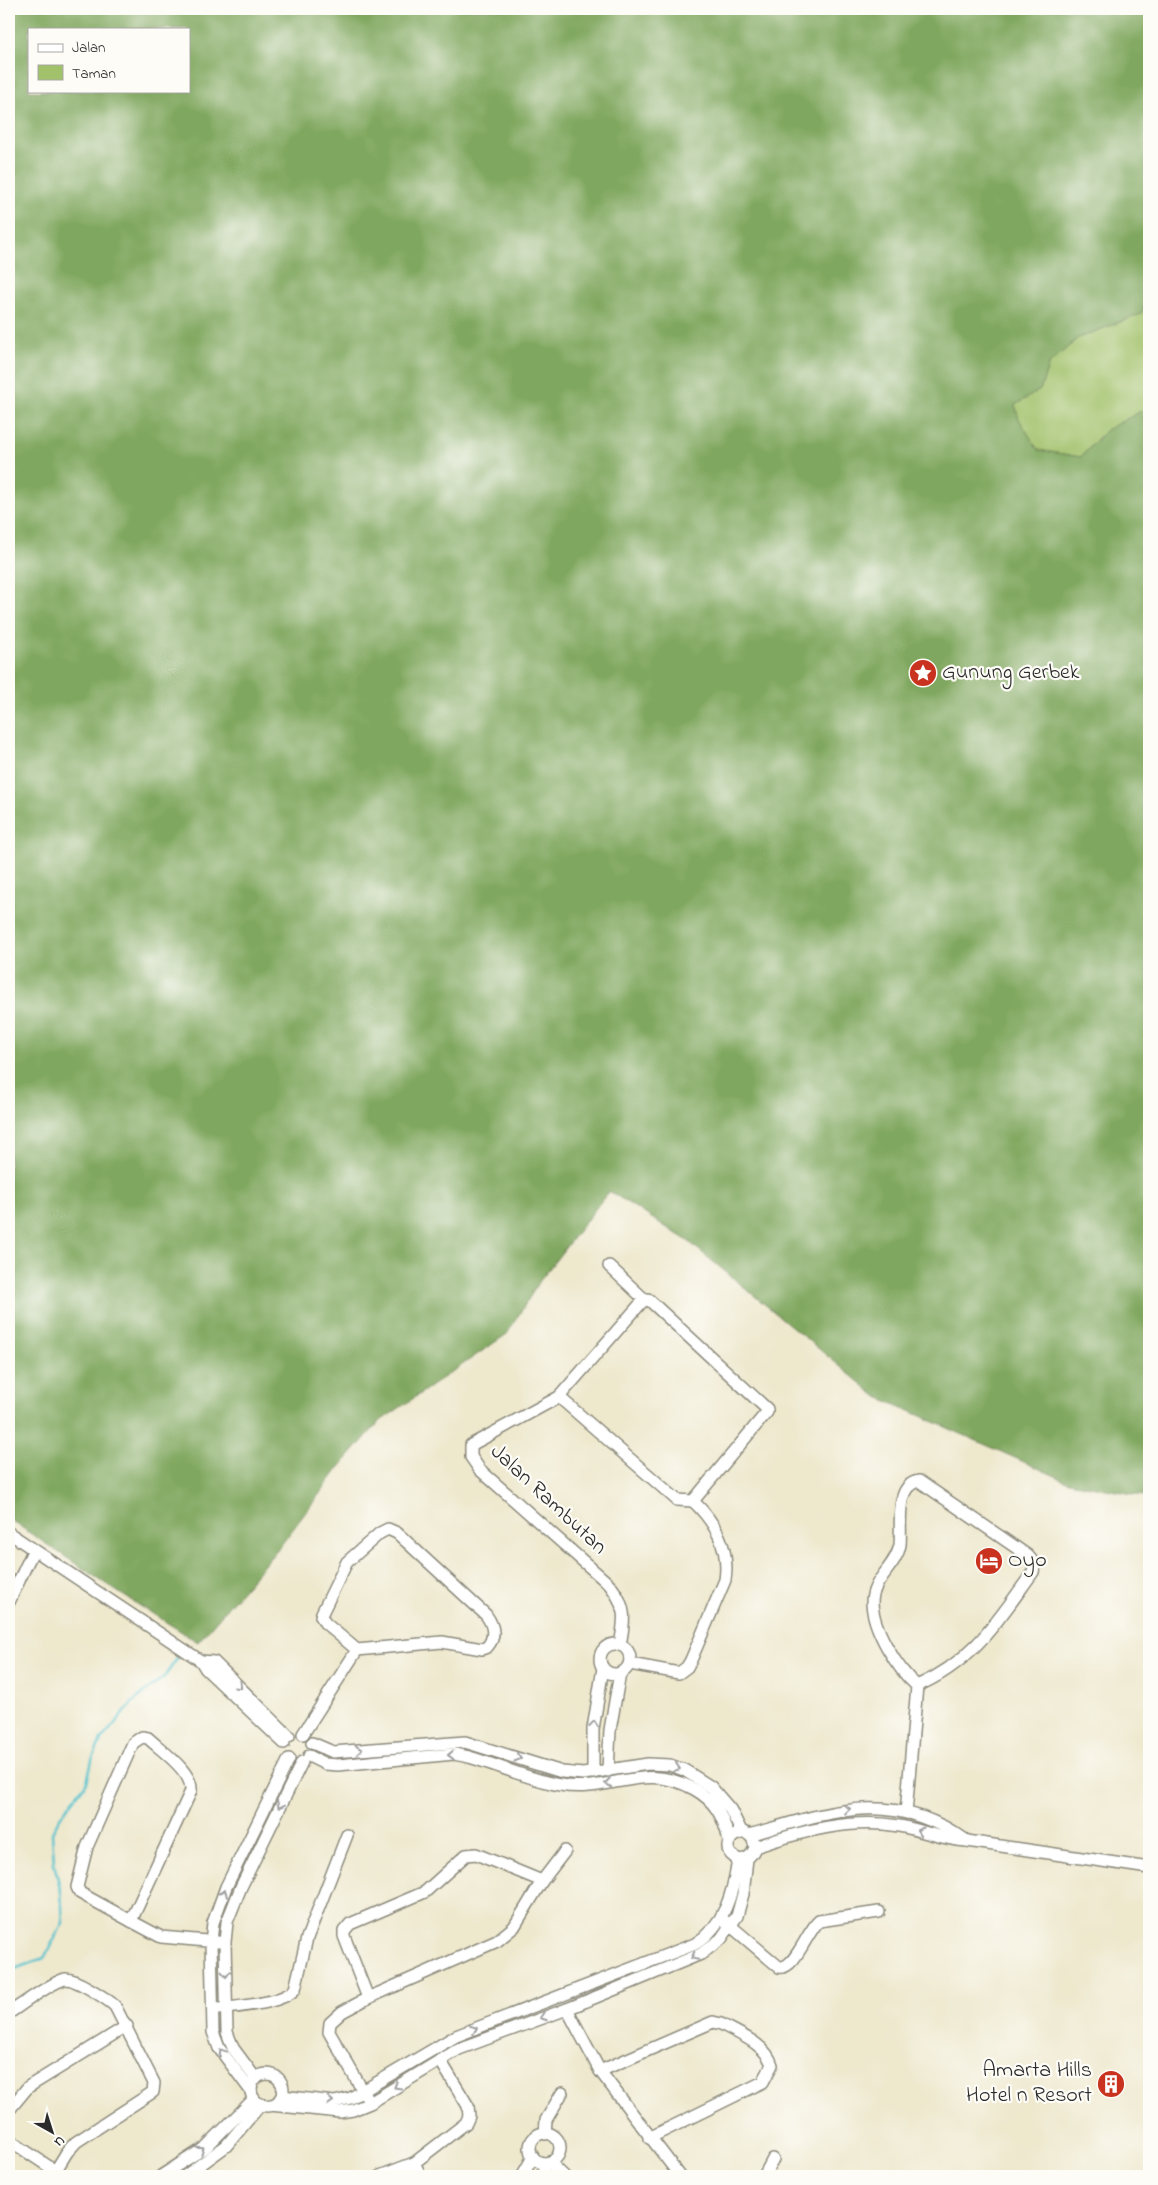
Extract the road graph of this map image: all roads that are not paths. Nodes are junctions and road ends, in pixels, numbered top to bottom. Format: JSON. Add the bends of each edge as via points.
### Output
{"nodes":[{"id":1,"x":609,"y":1266,"type":"dead end"},
{"id":2,"x":644,"y":1299,"type":"junction"},
{"id":3,"x":559,"y":1397,"type":"junction"},
{"id":4,"x":693,"y":1501,"type":"junction"},
{"id":5,"x":9,"y":1533,"type":"edge"},
{"id":6,"x":32,"y":1550,"type":"junction"},
{"id":7,"x":9,"y":1602,"type":"edge"},
{"id":8,"x":620,"y":1645,"type":"junction"},
{"id":9,"x":357,"y":1650,"type":"junction"},
{"id":10,"x":630,"y":1664,"type":"junction"},
{"id":11,"x":603,"y":1668,"type":"junction"},
{"id":12,"x":620,"y":1674,"type":"junction"},
{"id":13,"x":916,"y":1686,"type":"junction"},
{"id":14,"x":303,"y":1734,"type":"junction"},
{"id":15,"x":287,"y":1739,"type":"junction"},
{"id":16,"x":312,"y":1743,"type":"junction"},
{"id":17,"x":289,"y":1759,"type":"junction"},
{"id":18,"x":306,"y":1759,"type":"junction"},
{"id":19,"x":659,"y":1764,"type":"junction"},
{"id":20,"x":608,"y":1771,"type":"junction"},
{"id":21,"x":593,"y":1773,"type":"junction"},
{"id":22,"x":657,"y":1777,"type":"junction"},
{"id":23,"x":906,"y":1813,"type":"junction"},
{"id":24,"x":813,"y":1816,"type":"junction"},
{"id":25,"x":816,"y":1829,"type":"junction"},
{"id":26,"x":745,"y":1834,"type":"junction"},
{"id":27,"x":347,"y":1835,"type":"dead end"},
{"id":28,"x":948,"y":1835,"type":"junction"},
{"id":29,"x":729,"y":1841,"type":"junction"},
{"id":30,"x":755,"y":1847,"type":"junction"},
{"id":31,"x":565,"y":1851,"type":"dead end"},
{"id":32,"x":742,"y":1859,"type":"junction"},
{"id":33,"x":1149,"y":1868,"type":"edge"},
{"id":34,"x":542,"y":1881,"type":"junction"},
{"id":35,"x":879,"y":1912,"type":"dead end"},
{"id":36,"x":720,"y":1918,"type":"junction"},
{"id":37,"x":131,"y":1921,"type":"junction"},
{"id":38,"x":731,"y":1926,"type":"junction"},
{"id":39,"x":211,"y":1942,"type":"junction"},
{"id":40,"x":225,"y":1942,"type":"junction"},
{"id":41,"x":619,"y":1973,"type":"junction"},
{"id":42,"x":623,"y":1986,"type":"junction"},
{"id":43,"x":368,"y":1998,"type":"junction"},
{"id":44,"x":226,"y":2008,"type":"junction"},
{"id":45,"x":567,"y":2008,"type":"junction"},
{"id":46,"x":212,"y":2010,"type":"junction"},
{"id":47,"x":9,"y":2013,"type":"edge"},
{"id":48,"x":127,"y":2026,"type":"junction"},
{"id":49,"x":440,"y":2060,"type":"junction"},
{"id":50,"x":600,"y":2070,"type":"junction"},
{"id":51,"x":256,"y":2078,"type":"junction"},
{"id":52,"x":364,"y":2092,"type":"junction"},
{"id":53,"x":562,"y":2093,"type":"dead end"},
{"id":54,"x":282,"y":2096,"type":"junction"},
{"id":55,"x":259,"y":2100,"type":"junction"},
{"id":56,"x":370,"y":2103,"type":"junction"},
{"id":57,"x":9,"y":2110,"type":"edge"},
{"id":58,"x":545,"y":2134,"type":"junction"},
{"id":59,"x":649,"y":2138,"type":"junction"},
{"id":60,"x":9,"y":2140,"type":"edge"},
{"id":61,"x":533,"y":2157,"type":"junction"},
{"id":62,"x":773,"y":2159,"type":"dead end"},
{"id":63,"x":414,"y":2163,"type":"junction"},
{"id":64,"x":547,"y":2163,"type":"junction"},
{"id":65,"x":60,"y":2173,"type":"edge"},
{"id":66,"x":160,"y":2176,"type":"edge"},
{"id":67,"x":185,"y":2176,"type":"edge"},
{"id":68,"x":380,"y":2176,"type":"edge"},
{"id":69,"x":421,"y":2176,"type":"edge"},
{"id":70,"x":522,"y":2176,"type":"edge"},
{"id":71,"x":544,"y":2176,"type":"edge"},
{"id":72,"x":564,"y":2176,"type":"edge"},
{"id":73,"x":680,"y":2176,"type":"edge"},
{"id":74,"x":764,"y":2176,"type":"edge"}],
"edges":[{"from":1,"to":2,"type":"street"},
{"from":2,"to":3,"type":"street"},
{"from":2,"to":4,"type":"street","via":[[648,1299],[767,1408]]},
{"from":3,"to":4,"type":"street","via":[[677,1500]]},
{"from":3,"to":8,"type":"street","name":"Jalan Rambutan","via":[[477,1441],[472,1445],[471,1457],[480,1470],[610,1585],[624,1613]]},
{"from":4,"to":10,"type":"street","via":[[718,1530],[726,1556],[725,1580],[684,1670],[674,1673]]},
{"from":5,"to":6,"type":"street"},
{"from":6,"to":7,"type":"street"},
{"from":6,"to":15,"type":"street","via":[[198,1659]]},
{"from":8,"to":10,"type":"street","via":[[630,1655]]},
{"from":8,"to":11,"type":"street","via":[[611,1645],[603,1651]]},
{"from":9,"to":9,"type":"street","via":[[442,1642],[482,1648],[491,1643],[493,1629],[486,1615],[397,1533],[388,1529],[347,1562],[321,1616]]},
{"from":9,"to":14,"type":"street"},
{"from":10,"to":12,"type":"street"},
{"from":11,"to":12,"type":"street","via":[[611,1674]]},
{"from":21,"to":11,"type":"street","one_way":true,"via":[[594,1729]]},
{"from":12,"to":20,"type":"street","via":[[610,1730]]},
{"from":13,"to":13,"type":"street","via":[[901,1670],[888,1648],[873,1612],[872,1600],[878,1581],[898,1552],[906,1488],[911,1482],[919,1481],[1027,1555],[1034,1565],[1033,1572],[980,1644],[956,1663]]},
{"from":13,"to":23,"type":"street"},
{"from":14,"to":15,"type":"street"},
{"from":14,"to":16,"type":"street"},
{"from":15,"to":17,"type":"street","via":[[283,1752]]},
{"from":16,"to":18,"type":"street"},
{"from":16,"to":21,"type":"street","one_way":true,"via":[[333,1752],[465,1742],[562,1772]]},
{"from":17,"to":18,"type":"street"},
{"from":39,"to":17,"type":"street","one_way":true,"via":[[218,1906]]},
{"from":22,"to":18,"type":"street","one_way":true,"via":[[580,1787],[560,1785],[454,1754],[338,1765]]},
{"from":18,"to":40,"type":"street","one_way":true,"via":[[232,1906]]},
{"from":19,"to":20,"type":"street"},
{"from":19,"to":22,"type":"street"},
{"from":19,"to":26,"type":"street","one_way":true,"via":[[684,1770],[711,1787]]},
{"from":20,"to":21,"type":"street"},
{"from":22,"to":29,"type":"street","via":[[682,1783],[709,1800],[724,1820]]},
{"from":24,"to":23,"type":"street","one_way":true,"via":[[857,1808]]},
{"from":23,"to":28,"type":"street"},
{"from":24,"to":25,"type":"street"},
{"from":24,"to":26,"type":"street"},
{"from":28,"to":25,"type":"street","one_way":true,"via":[[878,1824]]},
{"from":25,"to":30,"type":"street"},
{"from":26,"to":29,"type":"street","via":[[734,1835]]},
{"from":26,"to":30,"type":"street","via":[[754,1840]]},
{"from":27,"to":44,"type":"street","via":[[306,1938],[296,1989],[268,2001]]},
{"from":28,"to":33,"type":"street","via":[[967,1841]]},
{"from":29,"to":32,"type":"street","via":[[731,1856]]},
{"from":30,"to":32,"type":"street","via":[[753,1854]]},
{"from":31,"to":34,"type":"street"},
{"from":32,"to":36,"type":"street","via":[[729,1903]]},
{"from":32,"to":38,"type":"street","via":[[741,1905]]},
{"from":34,"to":43,"type":"street","via":[[514,1927],[497,1941]]},
{"from":34,"to":43,"type":"street","via":[[476,1854],[466,1854],[425,1892],[350,1924],[344,1936]]},
{"from":35,"to":38,"type":"street","via":[[818,1921],[790,1964],[783,1968]]},
{"from":36,"to":38,"type":"street"},
{"from":36,"to":41,"type":"street","via":[[694,1944]]},
{"from":37,"to":37,"type":"street","via":[[80,1893],[77,1887],[87,1847],[132,1743],[145,1736],[187,1775],[192,1786]]},
{"from":37,"to":39,"type":"street","via":[[161,1936]]},
{"from":38,"to":42,"type":"street","one_way":true,"via":[[701,1954]]},
{"from":39,"to":40,"type":"street"},
{"from":39,"to":46,"type":"street"},
{"from":40,"to":44,"type":"street","one_way":true},
{"from":41,"to":42,"type":"street"},
{"from":52,"to":41,"type":"street","one_way":true,"via":[[456,2036]]},
{"from":42,"to":45,"type":"street"},
{"from":43,"to":52,"type":"street","via":[[337,2015],[329,2027]]},
{"from":44,"to":46,"type":"street"},
{"from":44,"to":51,"type":"street","via":[[230,2041]]},
{"from":45,"to":49,"type":"street","one_way":true,"via":[[472,2044]]},
{"from":45,"to":50,"type":"street"},
{"from":55,"to":46,"type":"street","one_way":true,"via":[[219,2048],[213,2032]]},
{"from":47,"to":48,"type":"street","via":[[60,1981],[71,1979],[109,2001]]},
{"from":48,"to":57,"type":"street","via":[[28,2087]]},
{"from":48,"to":65,"type":"street","via":[[154,2083],[153,2092],[76,2142],[67,2152]]},
{"from":49,"to":56,"type":"street","one_way":true},
{"from":49,"to":63,"type":"street","via":[[468,2106],[469,2116],[462,2128]]},
{"from":50,"to":59,"type":"street"},
{"from":50,"to":59,"type":"street","via":[[713,2022],[764,2050],[770,2057],[772,2065],[763,2082]]},
{"from":51,"to":54,"type":"street","via":[[264,2074],[276,2077],[283,2087]]},
{"from":51,"to":55,"type":"street"},
{"from":54,"to":52,"type":"street","one_way":true,"via":[[334,2102]]},
{"from":52,"to":56,"type":"street"},
{"from":53,"to":58,"type":"street","via":[[546,2120]]},
{"from":54,"to":55,"type":"street","via":[[279,2100]]},
{"from":55,"to":56,"type":"street","via":[[340,2112]]},
{"from":66,"to":55,"type":"street","one_way":true,"via":[[206,2147]]},
{"from":55,"to":67,"type":"street","via":[[226,2146]]},
{"from":58,"to":61,"type":"street","via":[[533,2140],[530,2148]]},
{"from":58,"to":64,"type":"street","via":[[557,2140],[560,2149],[557,2157]]},
{"from":59,"to":73,"type":"street"},
{"from":60,"to":65,"type":"street"},
{"from":61,"to":64,"type":"street"},
{"from":61,"to":70,"type":"street"},
{"from":62,"to":74,"type":"street"},
{"from":63,"to":68,"type":"street"},
{"from":63,"to":69,"type":"street"},
{"from":64,"to":71,"type":"street"},
{"from":64,"to":72,"type":"street"}]}
